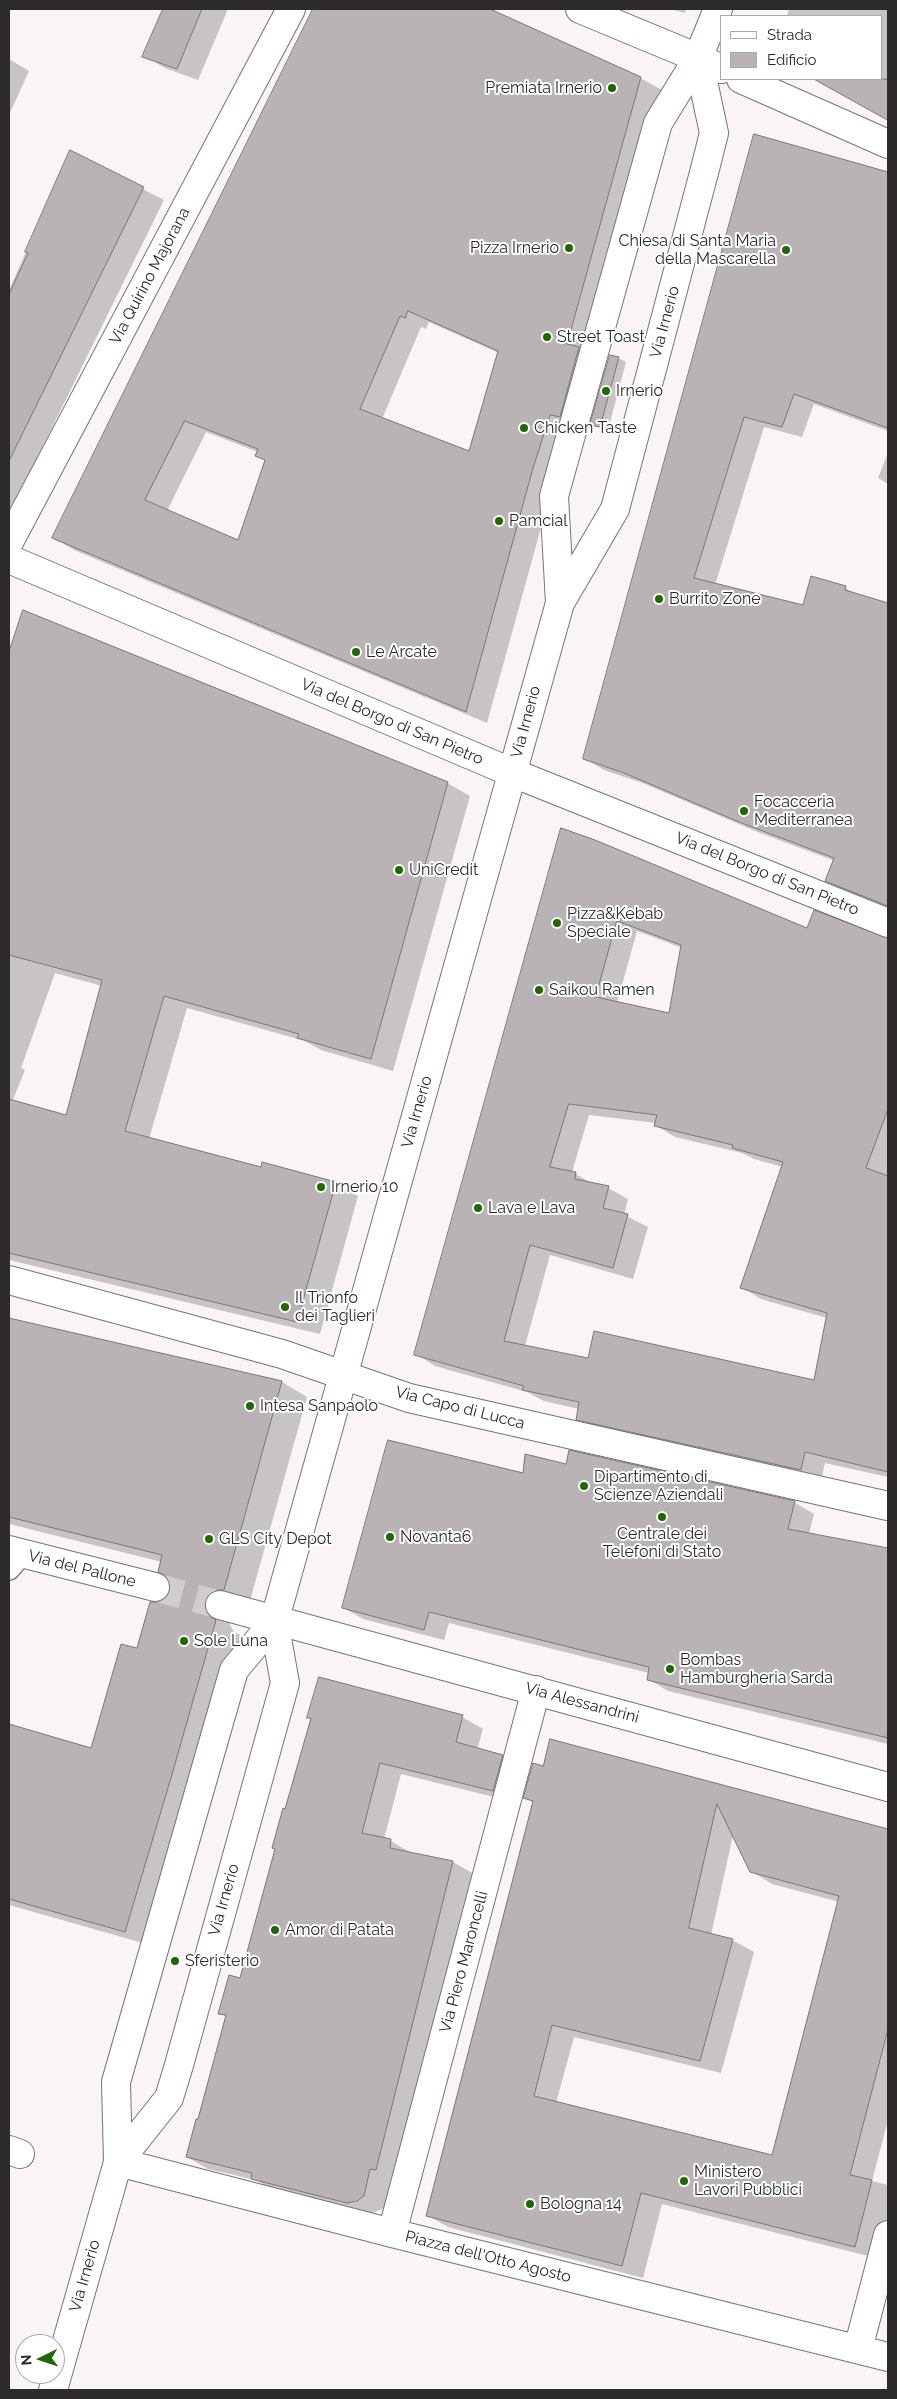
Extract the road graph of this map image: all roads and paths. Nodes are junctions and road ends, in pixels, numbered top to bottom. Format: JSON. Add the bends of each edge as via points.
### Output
{"nodes":[{"id":1,"x":291,"y":9,"type":"edge"},
{"id":2,"x":580,"y":9,"type":"edge"},
{"id":3,"x":718,"y":9,"type":"edge"},
{"id":4,"x":709,"y":63,"type":"edge"},
{"id":5,"x":743,"y":80,"type":"edge"},
{"id":6,"x":888,"y":144,"type":"edge"},
{"id":7,"x":9,"y":542,"type":"edge"},
{"id":8,"x":9,"y":559,"type":"edge"},
{"id":9,"x":560,"y":603,"type":"junction"},
{"id":10,"x":513,"y":773,"type":"junction"},
{"id":11,"x":888,"y":923,"type":"edge"},
{"id":12,"x":9,"y":1280,"type":"edge"},
{"id":13,"x":343,"y":1374,"type":"junction"},
{"id":14,"x":888,"y":1506,"type":"edge"},
{"id":15,"x":13,"y":1558,"type":"edge"},
{"id":16,"x":155,"y":1588,"type":"tunnel mouth"},
{"id":17,"x":220,"y":1605,"type":"tunnel mouth"},
{"id":18,"x":274,"y":1622,"type":"junction"},
{"id":19,"x":536,"y":1690,"type":"junction"},
{"id":20,"x":888,"y":1787,"type":"edge"},
{"id":21,"x":118,"y":2162,"type":"junction"},
{"id":22,"x":392,"y":2233,"type":"junction"},
{"id":23,"x":888,"y":2234,"type":"edge"},
{"id":24,"x":858,"y":2349,"type":"junction"},
{"id":25,"x":888,"y":2356,"type":"edge"},
{"id":26,"x":53,"y":2390,"type":"edge"}],
"edges":[{"from":1,"to":7,"type":"street","name":"Via Quirino Majorana"},
{"from":2,"to":4,"type":"street"},
{"from":3,"to":4,"type":"street","name":"Via Irnerio"},
{"from":4,"to":9,"type":"street","name":"Via Irnerio","via":[[714,133],[615,509]]},
{"from":4,"to":9,"type":"street","name":"Via Irnerio","via":[[658,123],[554,496]]},
{"from":5,"to":6,"type":"street"},
{"from":8,"to":10,"type":"street","name":"Via del Borgo di San Pietro"},
{"from":9,"to":10,"type":"street","name":"Via Irnerio"},
{"from":10,"to":11,"type":"street","name":"Via del Borgo di San Pietro"},
{"from":10,"to":13,"type":"street","name":"Via Irnerio"},
{"from":12,"to":13,"type":"street","name":"Via Capo di Lucca","via":[[282,1354]]},
{"from":13,"to":14,"type":"street","name":"Via Capo di Lucca","via":[[410,1398]]},
{"from":13,"to":18,"type":"street","name":"Via Irnerio"},
{"from":15,"to":16,"type":"street","name":"Via del Pallone"},
{"from":17,"to":18,"type":"street"},
{"from":18,"to":19,"type":"street","name":"Via Alessandrini"},
{"from":18,"to":21,"type":"street","name":"Via Irnerio","via":[[234,1670],[116,2082]]},
{"from":18,"to":21,"type":"street","name":"Via Irnerio","via":[[284,1683],[179,2065],[169,2098]]},
{"from":19,"to":20,"type":"street","name":"Via Alessandrini"},
{"from":19,"to":22,"type":"street","name":"Via Piero Maroncelli"},
{"from":21,"to":22,"type":"street","name":"Piazza dell'Otto Agosto"},
{"from":21,"to":26,"type":"street","name":"Via Irnerio"},
{"from":22,"to":24,"type":"street","name":"Piazza dell'Otto Agosto"},
{"from":23,"to":24,"type":"street"},
{"from":24,"to":25,"type":"street","name":"Piazza dell'Otto Agosto"}]}
